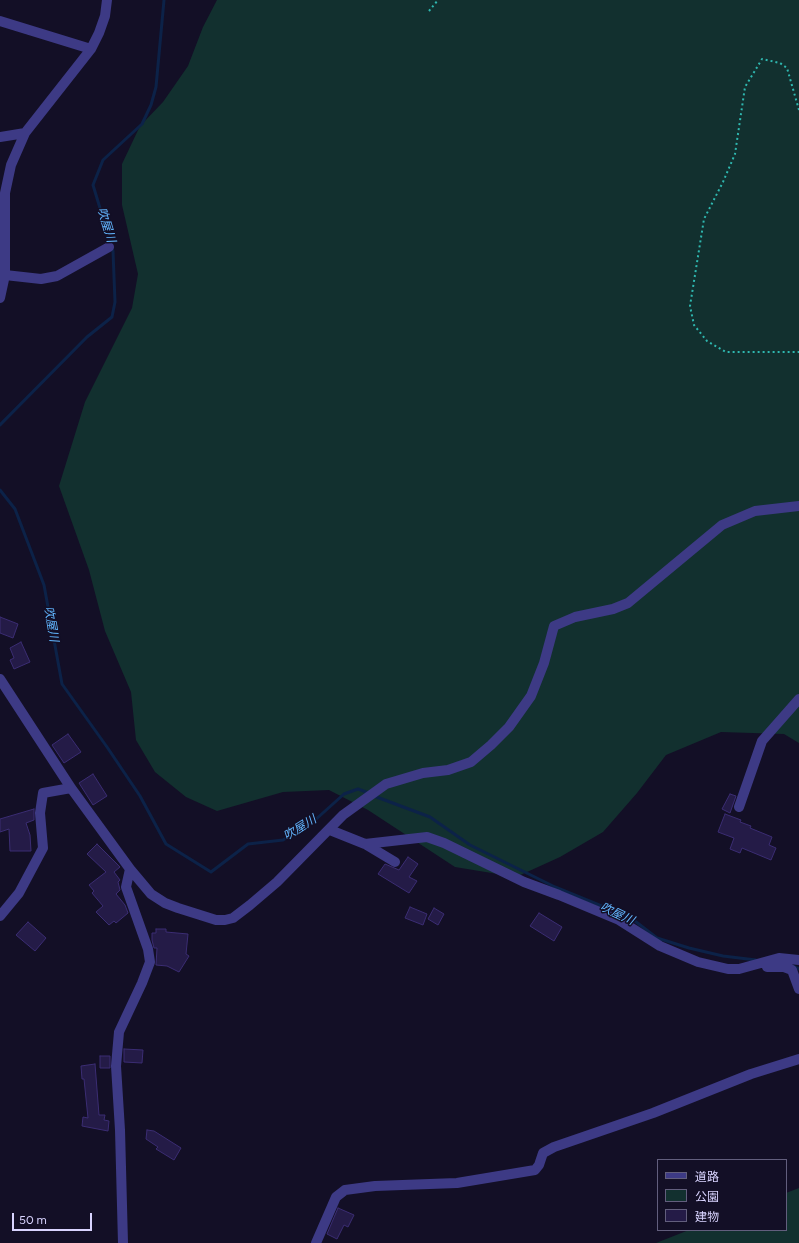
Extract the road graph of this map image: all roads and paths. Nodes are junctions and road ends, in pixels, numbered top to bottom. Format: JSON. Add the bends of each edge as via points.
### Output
{"nodes":[{"id":1,"x":107,"y":0,"type":"edge"},
{"id":2,"x":438,"y":0,"type":"edge"},
{"id":3,"x":429,"y":11,"type":"dead end"},
{"id":4,"x":0,"y":21,"type":"edge"},
{"id":5,"x":91,"y":49,"type":"junction"},
{"id":6,"x":799,"y":110,"type":"edge"},
{"id":7,"x":25,"y":133,"type":"junction"},
{"id":8,"x":0,"y":137,"type":"edge"},
{"id":9,"x":109,"y":247,"type":"dead end"},
{"id":10,"x":5,"y":275,"type":"junction"},
{"id":11,"x":0,"y":298,"type":"edge"},
{"id":12,"x":799,"y":352,"type":"edge"},
{"id":13,"x":799,"y":506,"type":"edge"},
{"id":14,"x":0,"y":679,"type":"edge"},
{"id":15,"x":799,"y":699,"type":"edge"},
{"id":16,"x":71,"y":788,"type":"junction"},
{"id":17,"x":739,"y":807,"type":"dead end"},
{"id":18,"x":330,"y":830,"type":"junction"},
{"id":19,"x":365,"y":844,"type":"junction"},
{"id":20,"x":395,"y":862,"type":"dead end"},
{"id":21,"x":130,"y":869,"type":"junction"},
{"id":22,"x":0,"y":916,"type":"edge"},
{"id":23,"x":799,"y":960,"type":"edge"},
{"id":24,"x":767,"y":967,"type":"dead end"},
{"id":25,"x":799,"y":989,"type":"edge"},
{"id":26,"x":799,"y":1059,"type":"edge"},
{"id":27,"x":123,"y":1243,"type":"edge"},
{"id":28,"x":316,"y":1243,"type":"edge"}],
"edges":[{"from":1,"to":5,"type":"street","via":[[106,16]]},
{"from":2,"to":3,"type":"path"},
{"from":4,"to":5,"type":"street"},
{"from":5,"to":7,"type":"street"},
{"from":6,"to":12,"type":"path","via":[[787,68],[780,63],[762,59],[745,87],[735,154],[704,219],[690,306],[694,325],[707,341],[726,352]]},
{"from":7,"to":8,"type":"street"},
{"from":7,"to":10,"type":"street","via":[[11,165],[5,193]]},
{"from":9,"to":10,"type":"street","via":[[57,276],[41,279]]},
{"from":10,"to":11,"type":"street"},
{"from":13,"to":18,"type":"street","via":[[755,511],[722,525],[628,603],[614,609],[575,617],[554,626],[544,663],[531,696],[509,727],[491,745],[471,762],[386,784],[343,815]]},
{"from":14,"to":16,"type":"street"},
{"from":15,"to":17,"type":"street","via":[[762,741]]},
{"from":16,"to":21,"type":"street"},
{"from":16,"to":22,"type":"street","via":[[43,793],[40,813],[43,848],[19,893]]},
{"from":18,"to":19,"type":"street"},
{"from":18,"to":21,"type":"street","via":[[277,882],[233,918],[225,920],[216,920],[165,903],[151,894]]},
{"from":19,"to":20,"type":"street"},
{"from":19,"to":23,"type":"street","via":[[426,837],[444,843],[524,882],[614,918],[660,946],[698,962],[739,969],[780,958]]},
{"from":21,"to":27,"type":"street","via":[[126,887],[148,949],[150,962],[119,1032],[116,1066]]},
{"from":24,"to":25,"type":"street","via":[[784,967],[792,970]]},
{"from":26,"to":28,"type":"street","via":[[751,1074],[653,1113],[554,1147],[543,1153],[535,1170],[457,1183],[375,1186],[345,1190],[336,1197]]}]}
